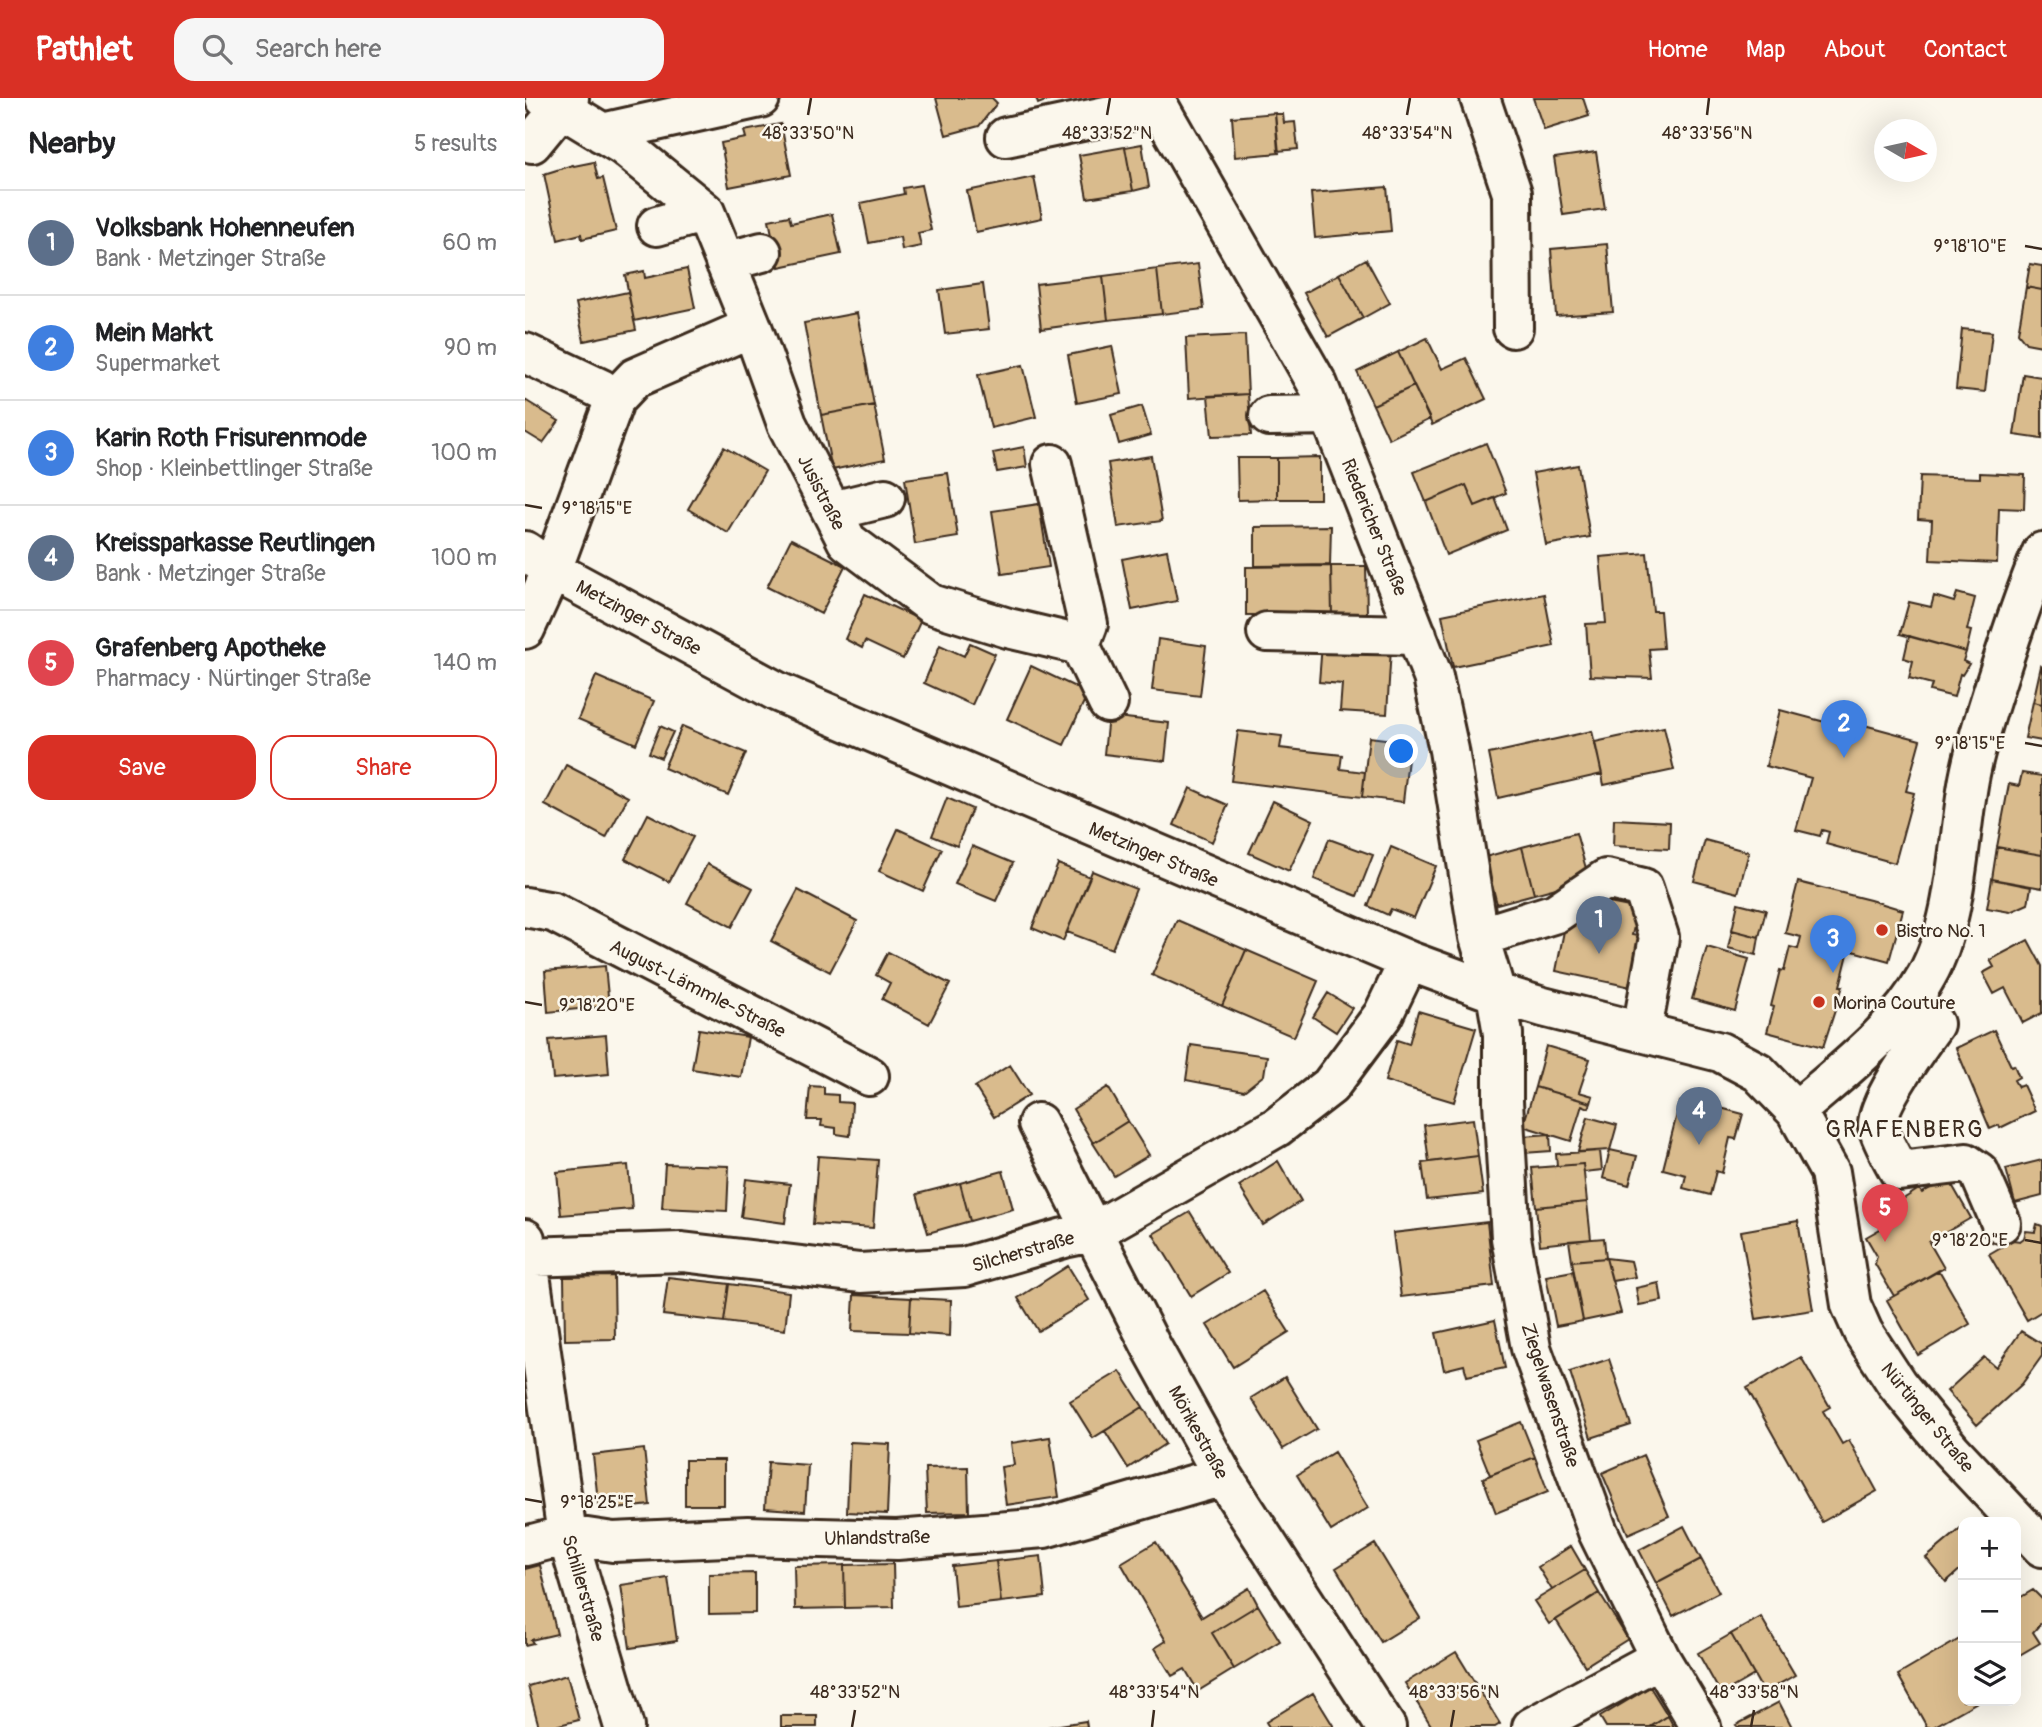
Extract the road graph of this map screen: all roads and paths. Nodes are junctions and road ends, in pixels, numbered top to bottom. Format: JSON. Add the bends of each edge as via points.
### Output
{"nodes":[{"id":1,"x":759,"y":98,"type":"edge"},
{"id":2,"x":1480,"y":98,"type":"edge"},
{"id":3,"x":558,"y":101,"type":"edge"},
{"id":4,"x":1156,"y":102,"type":"edge"},
{"id":5,"x":602,"y":133,"type":"junction"},
{"id":6,"x":1006,"y":136,"type":"dead end"},
{"id":7,"x":533,"y":143,"type":"dead end"},
{"id":8,"x":705,"y":212,"type":"junction"},
{"id":9,"x":657,"y":226,"type":"dead end"},
{"id":10,"x":762,"y":252,"type":"dead end"},
{"id":11,"x":725,"y":262,"type":"junction"},
{"id":12,"x":752,"y":327,"type":"junction"},
{"id":13,"x":1513,"y":328,"type":"dead end"},
{"id":14,"x":525,"y":353,"type":"edge"},
{"id":15,"x":615,"y":399,"type":"junction"},
{"id":16,"x":1330,"y":415,"type":"junction"},
{"id":17,"x":1269,"y":416,"type":"dead end"},
{"id":18,"x":1052,"y":464,"type":"dead end"},
{"id":19,"x":885,"y":498,"type":"dead end"},
{"id":20,"x":832,"y":511,"type":"junction"},
{"id":21,"x":2042,"y":552,"type":"edge"},
{"id":22,"x":538,"y":561,"type":"edge"},
{"id":23,"x":525,"y":629,"type":"edge"},
{"id":24,"x":1267,"y":632,"type":"dead end"},
{"id":25,"x":1417,"y":635,"type":"junction"},
{"id":26,"x":1080,"y":645,"type":"junction"},
{"id":27,"x":1108,"y":703,"type":"dead end"},
{"id":28,"x":525,"y":907,"type":"edge"},
{"id":29,"x":1479,"y":937,"type":"junction"},
{"id":30,"x":1409,"y":961,"type":"junction"},
{"id":31,"x":1496,"y":993,"type":"junction"},
{"id":32,"x":1908,"y":1007,"type":"junction"},
{"id":33,"x":1642,"y":1030,"type":"junction"},
{"id":34,"x":869,"y":1076,"type":"dead end"},
{"id":35,"x":1796,"y":1111,"type":"junction"},
{"id":36,"x":1038,"y":1123,"type":"dead end"},
{"id":37,"x":2001,"y":1223,"type":"dead end"},
{"id":38,"x":1093,"y":1232,"type":"junction"},
{"id":39,"x":526,"y":1248,"type":"edge"},
{"id":40,"x":1223,"y":1476,"type":"junction"},
{"id":41,"x":568,"y":1535,"type":"junction"},
{"id":42,"x":525,"y":1546,"type":"edge"},
{"id":43,"x":2042,"y":1547,"type":"edge"},
{"id":44,"x":1660,"y":1658,"type":"junction"},
{"id":45,"x":624,"y":1727,"type":"edge"},
{"id":46,"x":1386,"y":1727,"type":"edge"},
{"id":47,"x":1532,"y":1727,"type":"edge"},
{"id":48,"x":1701,"y":1727,"type":"edge"}],
"edges":[{"from":1,"to":5,"type":"street"},
{"from":2,"to":13,"type":"street","via":[[1512,193]]},
{"from":3,"to":5,"type":"street","name":"Jusistraße"},
{"from":3,"to":7,"type":"street"},
{"from":4,"to":6,"type":"street"},
{"from":4,"to":16,"type":"street","name":"Riedericher Straße","via":[[1318,385]]},
{"from":5,"to":8,"type":"street","name":"Jusistraße"},
{"from":8,"to":9,"type":"street"},
{"from":8,"to":11,"type":"street","name":"Jusistraße"},
{"from":10,"to":11,"type":"street"},
{"from":11,"to":12,"type":"street","name":"Jusistraße"},
{"from":12,"to":15,"type":"street","via":[[635,378]]},
{"from":12,"to":20,"type":"street","name":"Jusistraße","via":[[787,424],[791,457]]},
{"from":14,"to":15,"type":"street"},
{"from":15,"to":22,"type":"street"},
{"from":16,"to":17,"type":"street"},
{"from":16,"to":25,"type":"street","name":"Riedericher Straße"},
{"from":18,"to":26,"type":"street","via":[[1088,624]]},
{"from":19,"to":20,"type":"street"},
{"from":20,"to":26,"type":"street","name":"Jusistraße","via":[[847,541],[931,604]]},
{"from":21,"to":32,"type":"street","via":[[1978,739],[1945,929],[1929,972]]},
{"from":22,"to":23,"type":"street"},
{"from":22,"to":30,"type":"street","name":"Metzinger Straße","via":[[778,692]]},
{"from":24,"to":25,"type":"street"},
{"from":25,"to":29,"type":"street","name":"Riedericher Straße","via":[[1447,736]]},
{"from":26,"to":27,"type":"street"},
{"from":28,"to":34,"type":"street","name":"August-Lämmle-Straße","via":[[553,912]]},
{"from":29,"to":31,"type":"street","name":"Riedericher Straße"},
{"from":29,"to":33,"type":"street","via":[[1556,914],[1606,878],[1643,888],[1659,937]]},
{"from":30,"to":31,"type":"street","name":"Metzinger Straße"},
{"from":30,"to":38,"type":"street","name":"Silcherstraße","via":[[1383,1015],[1330,1086],[1276,1126]]},
{"from":31,"to":33,"type":"street","name":"Metzinger Straße"},
{"from":31,"to":44,"type":"street","name":"Ziegelwasenstraße","via":[[1503,1034],[1511,1238],[1531,1348],[1589,1511]]},
{"from":32,"to":35,"type":"street"},
{"from":32,"to":37,"type":"street","via":[[1934,1024],[1882,1106],[1878,1126],[1899,1171],[1966,1163],[1979,1172]]},
{"from":33,"to":35,"type":"street","name":"Metzinger Straße","via":[[1730,1057],[1758,1072]]},
{"from":35,"to":43,"type":"street","name":"Nürtinger Straße","via":[[1830,1172],[1851,1305],[1863,1332],[1897,1384],[1951,1450]]},
{"from":36,"to":38,"type":"street","name":"Mörikestraße"},
{"from":38,"to":39,"type":"street","name":"Silcherstraße","via":[[964,1267],[860,1273],[683,1252]]},
{"from":38,"to":40,"type":"street","name":"Mörikestraße"},
{"from":39,"to":41,"type":"street","name":"Schillerstraße"},
{"from":40,"to":41,"type":"street","name":"Uhlandstraße","via":[[1044,1528],[897,1540],[748,1536],[613,1542]]},
{"from":40,"to":46,"type":"street","name":"Mörikestraße"},
{"from":41,"to":42,"type":"street","name":"Uhlandstraße"},
{"from":41,"to":45,"type":"street","name":"Schillerstraße"},
{"from":44,"to":47,"type":"street"},
{"from":44,"to":48,"type":"street","name":"Ziegelwasenstraße"}]}
